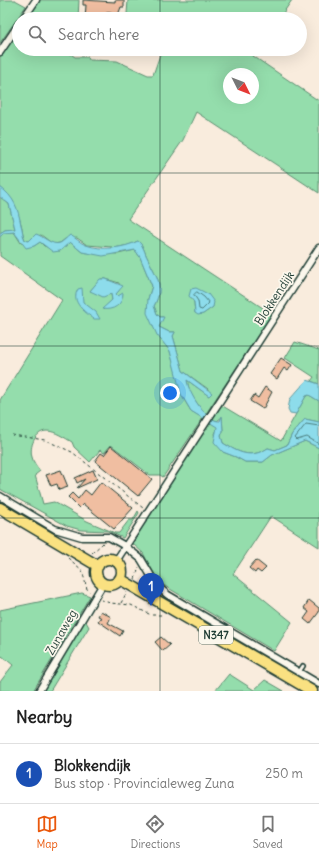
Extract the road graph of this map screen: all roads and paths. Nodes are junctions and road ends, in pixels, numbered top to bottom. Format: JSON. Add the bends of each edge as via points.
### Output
{"nodes":[{"id":1,"x":36,"y":0,"type":"edge"},
{"id":2,"x":28,"y":12,"type":"edge"},
{"id":3,"x":12,"y":34,"type":"edge"},
{"id":4,"x":0,"y":52,"type":"edge"},
{"id":5,"x":319,"y":248,"type":"edge"},
{"id":6,"x":12,"y":435,"type":"dead end"},
{"id":7,"x":0,"y":496,"type":"edge"},
{"id":8,"x":0,"y":508,"type":"edge"},
{"id":9,"x":147,"y":511,"type":"junction"},
{"id":10,"x":109,"y":537,"type":"junction"},
{"id":11,"x":125,"y":546,"type":"junction"},
{"id":12,"x":88,"y":560,"type":"junction"},
{"id":13,"x":116,"y":561,"type":"junction"},
{"id":14,"x":98,"y":566,"type":"junction"},
{"id":15,"x":120,"y":579,"type":"junction"},
{"id":16,"x":102,"y":584,"type":"junction"},
{"id":17,"x":95,"y":597,"type":"junction"},
{"id":18,"x":167,"y":615,"type":"dead end"},
{"id":19,"x":303,"y":666,"type":"dead end"},
{"id":20,"x":298,"y":672,"type":"junction"},
{"id":21,"x":319,"y":684,"type":"edge"},
{"id":22,"x":39,"y":691,"type":"edge"},
{"id":23,"x":312,"y":691,"type":"edge"}],
"edges":[{"from":1,"to":2,"type":"street"},
{"from":3,"to":4,"type":"street"},
{"from":5,"to":9,"type":"street","name":"Blokkendijk"},
{"from":6,"to":9,"type":"path","via":[[45,440],[72,452]]},
{"from":7,"to":10,"type":"street","via":[[55,529],[71,535]]},
{"from":8,"to":12,"type":"main road"},
{"from":9,"to":11,"type":"street","name":"Blokkendijk"},
{"from":10,"to":11,"type":"street"},
{"from":10,"to":12,"type":"path","via":[[94,550]]},
{"from":11,"to":13,"type":"street","name":"Blokkendijk"},
{"from":11,"to":20,"type":"street","via":[[141,559],[157,586],[168,595]]},
{"from":12,"to":14,"type":"main road"},
{"from":12,"to":17,"type":"path","via":[[82,570],[87,589]]},
{"from":13,"to":14,"type":"main road","via":[[107,559]]},
{"from":13,"to":15,"type":"main road","via":[[122,568]]},
{"from":14,"to":16,"type":"main road","via":[[97,577]]},
{"from":15,"to":16,"type":"main road","via":[[114,585]]},
{"from":15,"to":23,"type":"main road","number":"N347"},
{"from":16,"to":17,"type":"street","name":"Zunaweg"},
{"from":17,"to":18,"type":"path","via":[[110,603],[131,605],[151,615]]},
{"from":17,"to":22,"type":"street","name":"Zunaweg"},
{"from":19,"to":20,"type":"lane"},
{"from":20,"to":21,"type":"street"}]}
